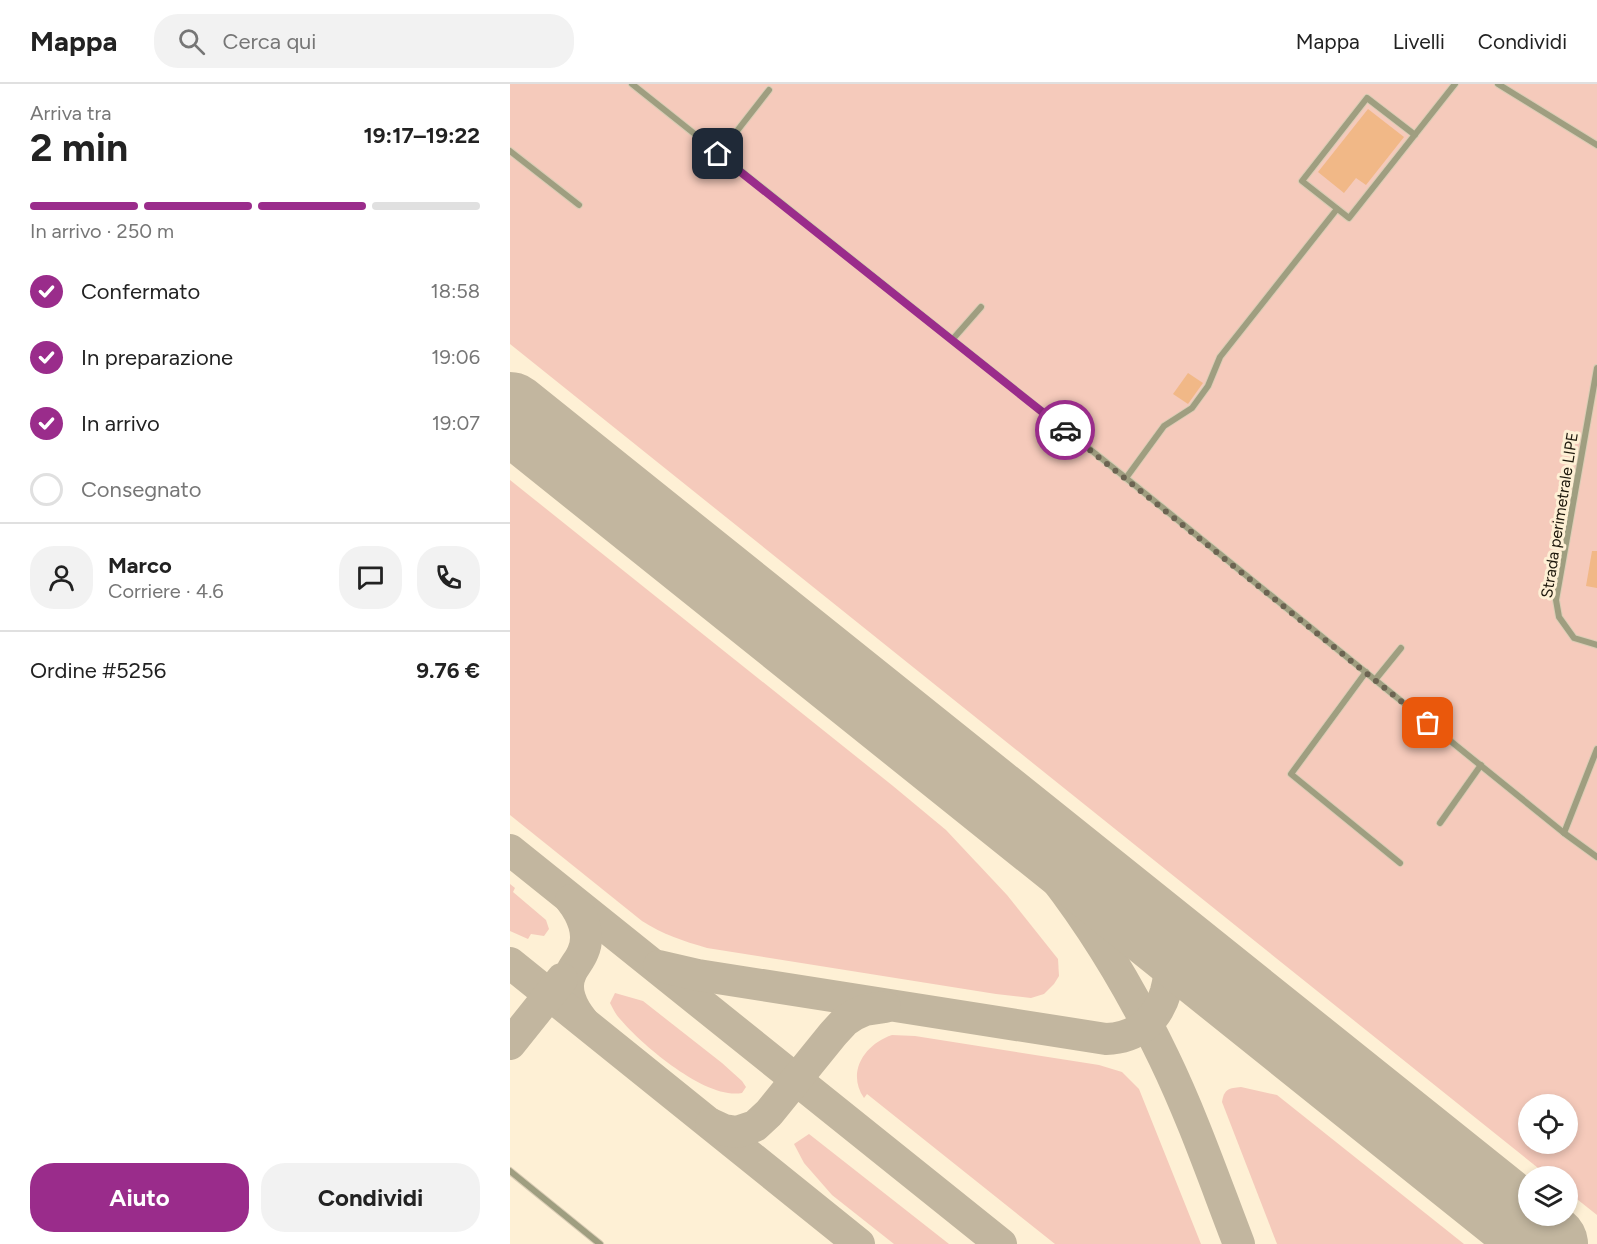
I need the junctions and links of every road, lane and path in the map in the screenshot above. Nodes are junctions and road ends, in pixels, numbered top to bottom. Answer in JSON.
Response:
{"nodes":[{"id":1,"x":632,"y":84,"type":"edge"},
{"id":2,"x":1455,"y":84,"type":"edge"},
{"id":3,"x":1498,"y":84,"type":"edge"},
{"id":4,"x":769,"y":90,"type":"dead end"},
{"id":5,"x":1415,"y":135,"type":"junction"},
{"id":6,"x":1597,"y":145,"type":"edge"},
{"id":7,"x":510,"y":151,"type":"edge"},
{"id":8,"x":718,"y":154,"type":"junction"},
{"id":9,"x":579,"y":205,"type":"dead end"},
{"id":10,"x":1337,"y":209,"type":"junction"},
{"id":11,"x":981,"y":307,"type":"dead end"},
{"id":12,"x":952,"y":340,"type":"junction"},
{"id":13,"x":1597,"y":368,"type":"edge"},
{"id":14,"x":1126,"y":478,"type":"junction"},
{"id":15,"x":1597,"y":645,"type":"edge"},
{"id":16,"x":1401,"y":648,"type":"dead end"},
{"id":17,"x":1366,"y":672,"type":"junction"},
{"id":18,"x":1375,"y":680,"type":"junction"},
{"id":19,"x":1597,"y":749,"type":"edge"},
{"id":20,"x":1481,"y":765,"type":"junction"},
{"id":21,"x":1440,"y":823,"type":"dead end"},
{"id":22,"x":1564,"y":832,"type":"junction"},
{"id":23,"x":1597,"y":857,"type":"edge"},
{"id":24,"x":1400,"y":863,"type":"dead end"},
{"id":25,"x":510,"y":1171,"type":"edge"},
{"id":26,"x":600,"y":1244,"type":"edge"}],
"edges":[{"from":1,"to":8,"type":"lane"},
{"from":2,"to":5,"type":"lane"},
{"from":3,"to":6,"type":"lane"},
{"from":4,"to":8,"type":"lane"},
{"from":5,"to":10,"type":"lane"},
{"from":5,"to":10,"type":"lane"},
{"from":7,"to":9,"type":"lane"},
{"from":8,"to":12,"type":"lane"},
{"from":10,"to":14,"type":"lane"},
{"from":11,"to":12,"type":"lane"},
{"from":12,"to":14,"type":"lane"},
{"from":13,"to":15,"type":"lane","name":"Strada perimetrale LIPE"},
{"from":14,"to":17,"type":"lane"},
{"from":16,"to":18,"type":"lane"},
{"from":17,"to":18,"type":"lane"},
{"from":17,"to":24,"type":"lane"},
{"from":18,"to":20,"type":"lane"},
{"from":19,"to":22,"type":"lane"},
{"from":20,"to":21,"type":"lane"},
{"from":20,"to":22,"type":"lane"},
{"from":22,"to":23,"type":"lane"},
{"from":25,"to":26,"type":"lane"}]}
